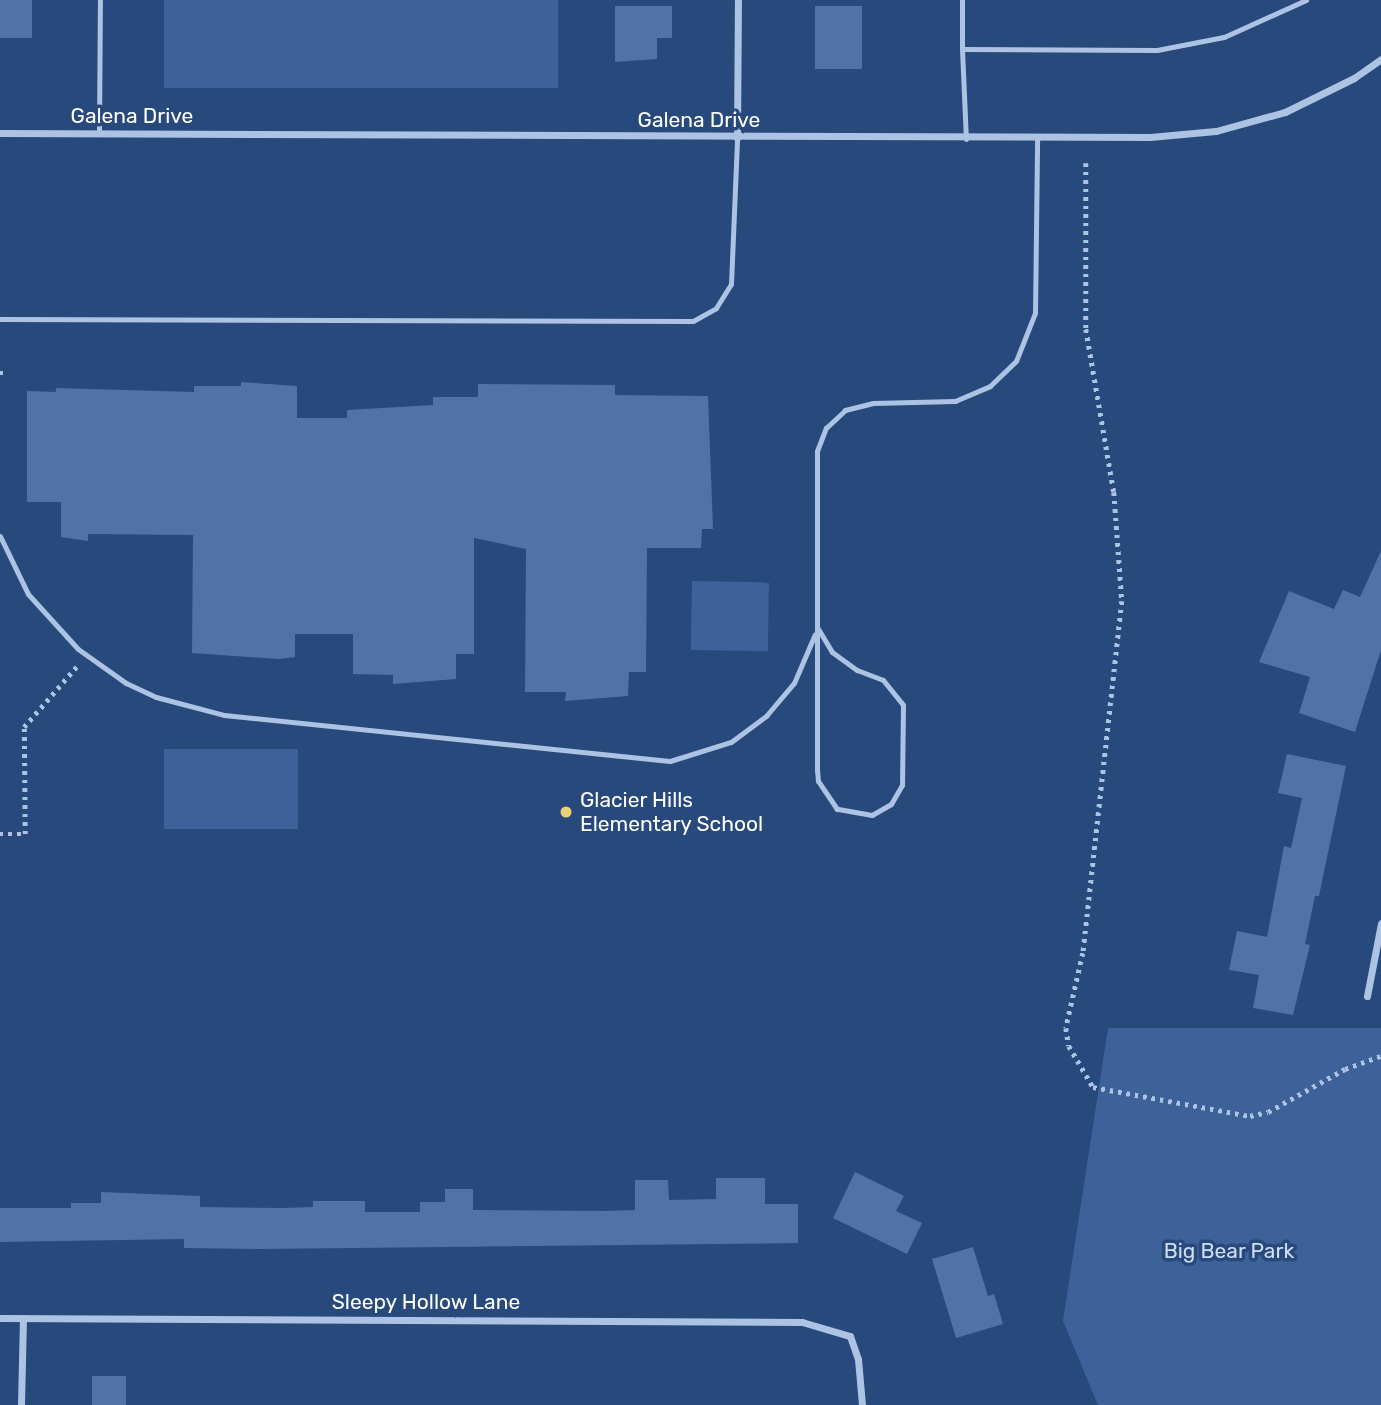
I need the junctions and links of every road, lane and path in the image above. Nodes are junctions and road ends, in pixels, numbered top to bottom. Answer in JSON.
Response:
{"nodes":[{"id":1,"x":100,"y":0,"type":"edge"},
{"id":2,"x":738,"y":0,"type":"edge"},
{"id":3,"x":962,"y":0,"type":"edge"},
{"id":4,"x":1306,"y":0,"type":"edge"},
{"id":5,"x":962,"y":49,"type":"junction"},
{"id":6,"x":1381,"y":58,"type":"edge"},
{"id":7,"x":0,"y":133,"type":"edge"},
{"id":8,"x":99,"y":133,"type":"junction"},
{"id":9,"x":737,"y":138,"type":"junction"},
{"id":10,"x":966,"y":139,"type":"junction"},
{"id":11,"x":1037,"y":139,"type":"junction"},
{"id":12,"x":1086,"y":163,"type":"dead end"},
{"id":13,"x":0,"y":319,"type":"edge"},
{"id":14,"x":0,"y":373,"type":"edge"},
{"id":15,"x":8,"y":373,"type":"dead end"},
{"id":16,"x":0,"y":536,"type":"edge"},
{"id":17,"x":817,"y":627,"type":"junction"},
{"id":18,"x":87,"y":656,"type":"junction"},
{"id":19,"x":0,"y":834,"type":"edge"},
{"id":20,"x":1381,"y":923,"type":"edge"},
{"id":21,"x":1367,"y":996,"type":"dead end"},
{"id":22,"x":1381,"y":1056,"type":"edge"},
{"id":23,"x":0,"y":1318,"type":"edge"},
{"id":24,"x":23,"y":1318,"type":"junction"},
{"id":25,"x":21,"y":1405,"type":"edge"},
{"id":26,"x":862,"y":1405,"type":"edge"}],
"edges":[{"from":1,"to":8,"type":"lane"},
{"from":2,"to":9,"type":"street"},
{"from":3,"to":5,"type":"lane"},
{"from":4,"to":5,"type":"lane"},
{"from":5,"to":10,"type":"lane"},
{"from":6,"to":11,"type":"street","name":"Galena Drive"},
{"from":7,"to":8,"type":"street","name":"Galena Drive"},
{"from":8,"to":9,"type":"street","name":"Galena Drive"},
{"from":9,"to":10,"type":"street","name":"Galena Drive"},
{"from":9,"to":13,"type":"lane"},
{"from":10,"to":11,"type":"street","name":"Galena Drive"},
{"from":11,"to":17,"type":"lane"},
{"from":12,"to":22,"type":"path"},
{"from":14,"to":15,"type":"path"},
{"from":16,"to":18,"type":"lane"},
{"from":17,"to":17,"type":"lane"},
{"from":17,"to":18,"type":"lane"},
{"from":18,"to":19,"type":"path"},
{"from":20,"to":21,"type":"street"},
{"from":23,"to":24,"type":"street","name":"Sleepy Hollow Lane"},
{"from":24,"to":25,"type":"street"},
{"from":24,"to":26,"type":"street","name":"Sleepy Hollow Lane"}]}
